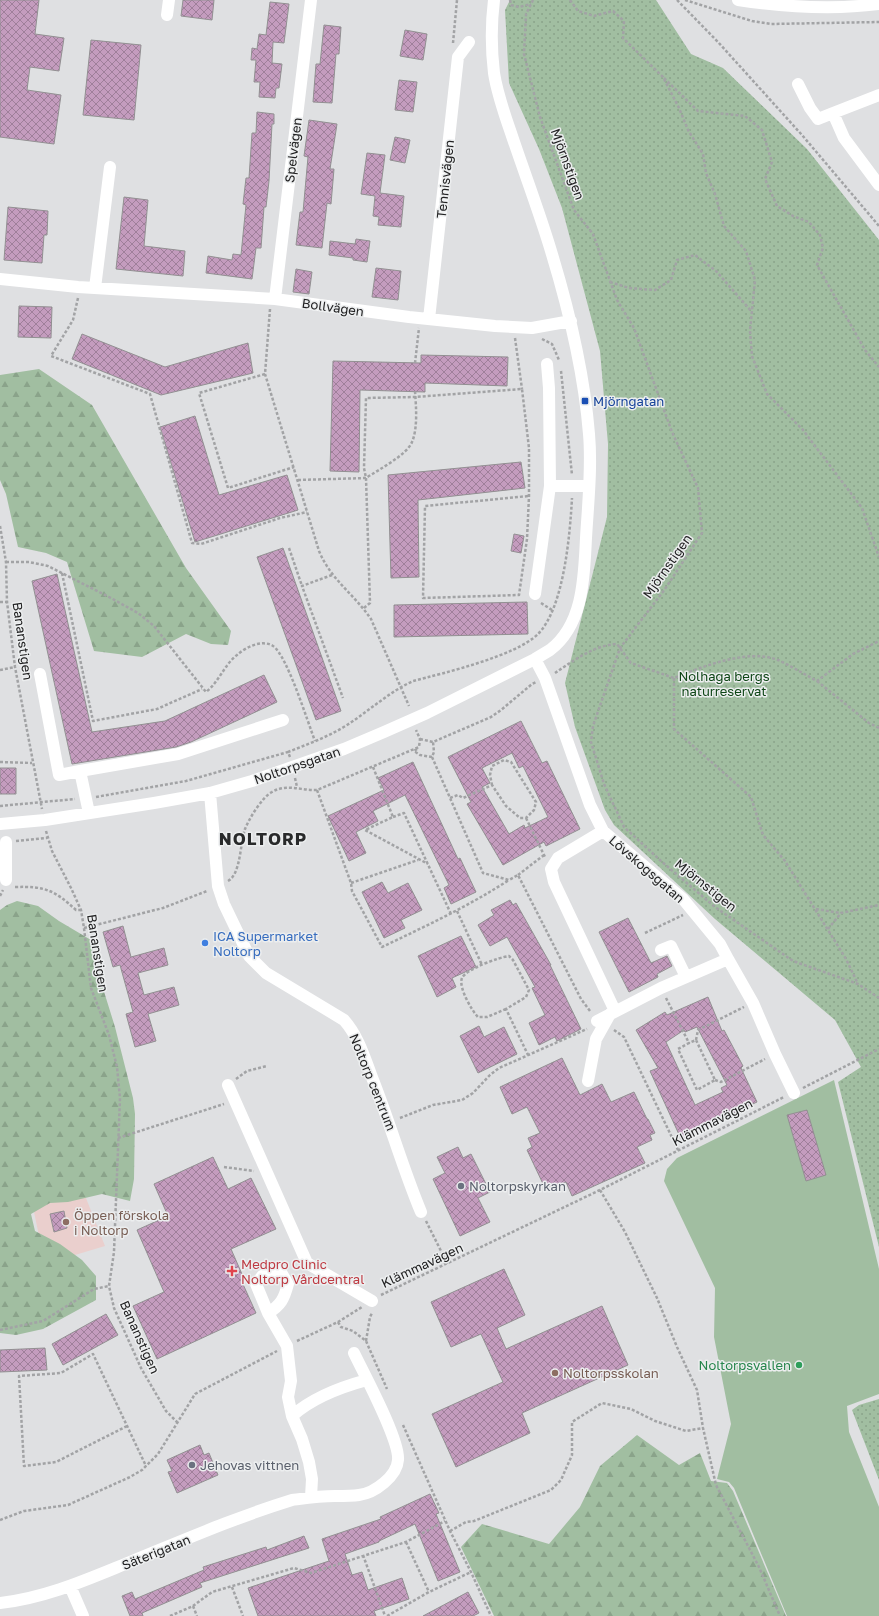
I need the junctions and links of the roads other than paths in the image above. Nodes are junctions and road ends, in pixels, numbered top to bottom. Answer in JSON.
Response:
{"nodes":[{"id":1,"x":169,"y":0,"type":"edge"},
{"id":2,"x":311,"y":0,"type":"edge"},
{"id":3,"x":494,"y":0,"type":"edge"},
{"id":4,"x":738,"y":0,"type":"edge"},
{"id":5,"x":879,"y":4,"type":"edge"},
{"id":6,"x":167,"y":15,"type":"dead end"},
{"id":7,"x":469,"y":42,"type":"dead end"},
{"id":8,"x":798,"y":84,"type":"dead end"},
{"id":9,"x":879,"y":95,"type":"edge"},
{"id":10,"x":833,"y":113,"type":"junction"},
{"id":11,"x":110,"y":167,"type":"dead end"},
{"id":12,"x":878,"y":184,"type":"edge"},
{"id":13,"x":0,"y":279,"type":"edge"},
{"id":14,"x":95,"y":288,"type":"junction"},
{"id":15,"x":272,"y":303,"type":"junction"},
{"id":16,"x":429,"y":319,"type":"junction"},
{"id":17,"x":571,"y":321,"type":"junction"},
{"id":18,"x":547,"y":364,"type":"dead end"},
{"id":19,"x":550,"y":486,"type":"junction"},
{"id":20,"x":588,"y":486,"type":"junction"},
{"id":21,"x":535,"y":594,"type":"dead end"},
{"id":22,"x":535,"y":659,"type":"junction"},
{"id":23,"x":40,"y":674,"type":"dead end"},
{"id":24,"x":283,"y":720,"type":"dead end"},
{"id":25,"x":80,"y":770,"type":"junction"},
{"id":26,"x":210,"y":793,"type":"junction"},
{"id":27,"x":89,"y":814,"type":"junction"},
{"id":28,"x":0,"y":824,"type":"edge"},
{"id":29,"x":604,"y":831,"type":"junction"},
{"id":30,"x":6,"y":842,"type":"road end"},
{"id":31,"x":9,"y":883,"type":"road end"},
{"id":32,"x":661,"y":950,"type":"dead end"},
{"id":33,"x":728,"y":959,"type":"junction"},
{"id":34,"x":686,"y":978,"type":"junction"},
{"id":35,"x":613,"y":1012,"type":"junction"},
{"id":36,"x":588,"y":1081,"type":"dead end"},
{"id":37,"x":228,"y":1085,"type":"road end"},
{"id":38,"x":794,"y":1092,"type":"road end"},
{"id":39,"x":422,"y":1212,"type":"road end"},
{"id":40,"x":376,"y":1302,"type":"road end"},
{"id":41,"x":268,"y":1313,"type":"dead end"},
{"id":42,"x":354,"y":1353,"type":"dead end"},
{"id":43,"x":367,"y":1380,"type":"junction"},
{"id":44,"x":292,"y":1416,"type":"junction"},
{"id":45,"x":311,"y":1497,"type":"junction"},
{"id":46,"x":70,"y":1586,"type":"junction"},
{"id":47,"x":0,"y":1603,"type":"edge"},
{"id":48,"x":84,"y":1616,"type":"edge"}],
"edges":[{"from":1,"to":6,"type":"street"},
{"from":2,"to":15,"type":"street","name":"Spelvägen"},
{"from":3,"to":17,"type":"street"},
{"from":4,"to":5,"type":"street"},
{"from":7,"to":16,"type":"street","name":"Tennisvägen"},
{"from":8,"to":10,"type":"street"},
{"from":9,"to":10,"type":"street"},
{"from":10,"to":12,"type":"street"},
{"from":11,"to":14,"type":"street"},
{"from":13,"to":14,"type":"street","name":"Bollvägen"},
{"from":14,"to":15,"type":"street","name":"Bollvägen"},
{"from":15,"to":16,"type":"street","name":"Bollvägen"},
{"from":16,"to":17,"type":"street","name":"Bollvägen"},
{"from":17,"to":20,"type":"street"},
{"from":18,"to":19,"type":"street"},
{"from":19,"to":20,"type":"street"},
{"from":19,"to":21,"type":"street"},
{"from":20,"to":22,"type":"street","name":"Noltorpsgatan"},
{"from":22,"to":26,"type":"street","name":"Noltorpsgatan"},
{"from":22,"to":29,"type":"street","name":"Lövskogsgatan"},
{"from":23,"to":25,"type":"street"},
{"from":24,"to":25,"type":"street"},
{"from":25,"to":27,"type":"street"},
{"from":26,"to":27,"type":"street","name":"Noltorpsgatan"},
{"from":26,"to":39,"type":"street","name":"Noltorp centrum"},
{"from":27,"to":28,"type":"street","name":"Noltorpsgatan"},
{"from":29,"to":33,"type":"street","name":"Lövskogsgatan"},
{"from":29,"to":35,"type":"street"},
{"from":30,"to":31,"type":"street"},
{"from":32,"to":34,"type":"street"},
{"from":33,"to":34,"type":"street"},
{"from":33,"to":38,"type":"street","name":"Lövskogsgatan"},
{"from":34,"to":35,"type":"street"},
{"from":35,"to":36,"type":"street"},
{"from":37,"to":40,"type":"street"},
{"from":41,"to":44,"type":"street"},
{"from":42,"to":43,"type":"street","name":"Säterigatan"},
{"from":43,"to":44,"type":"street"},
{"from":43,"to":45,"type":"street","name":"Säterigatan"},
{"from":44,"to":45,"type":"street"},
{"from":45,"to":46,"type":"street","name":"Säterigatan"},
{"from":46,"to":47,"type":"street","name":"Säterigatan"},
{"from":46,"to":48,"type":"street"}]}
